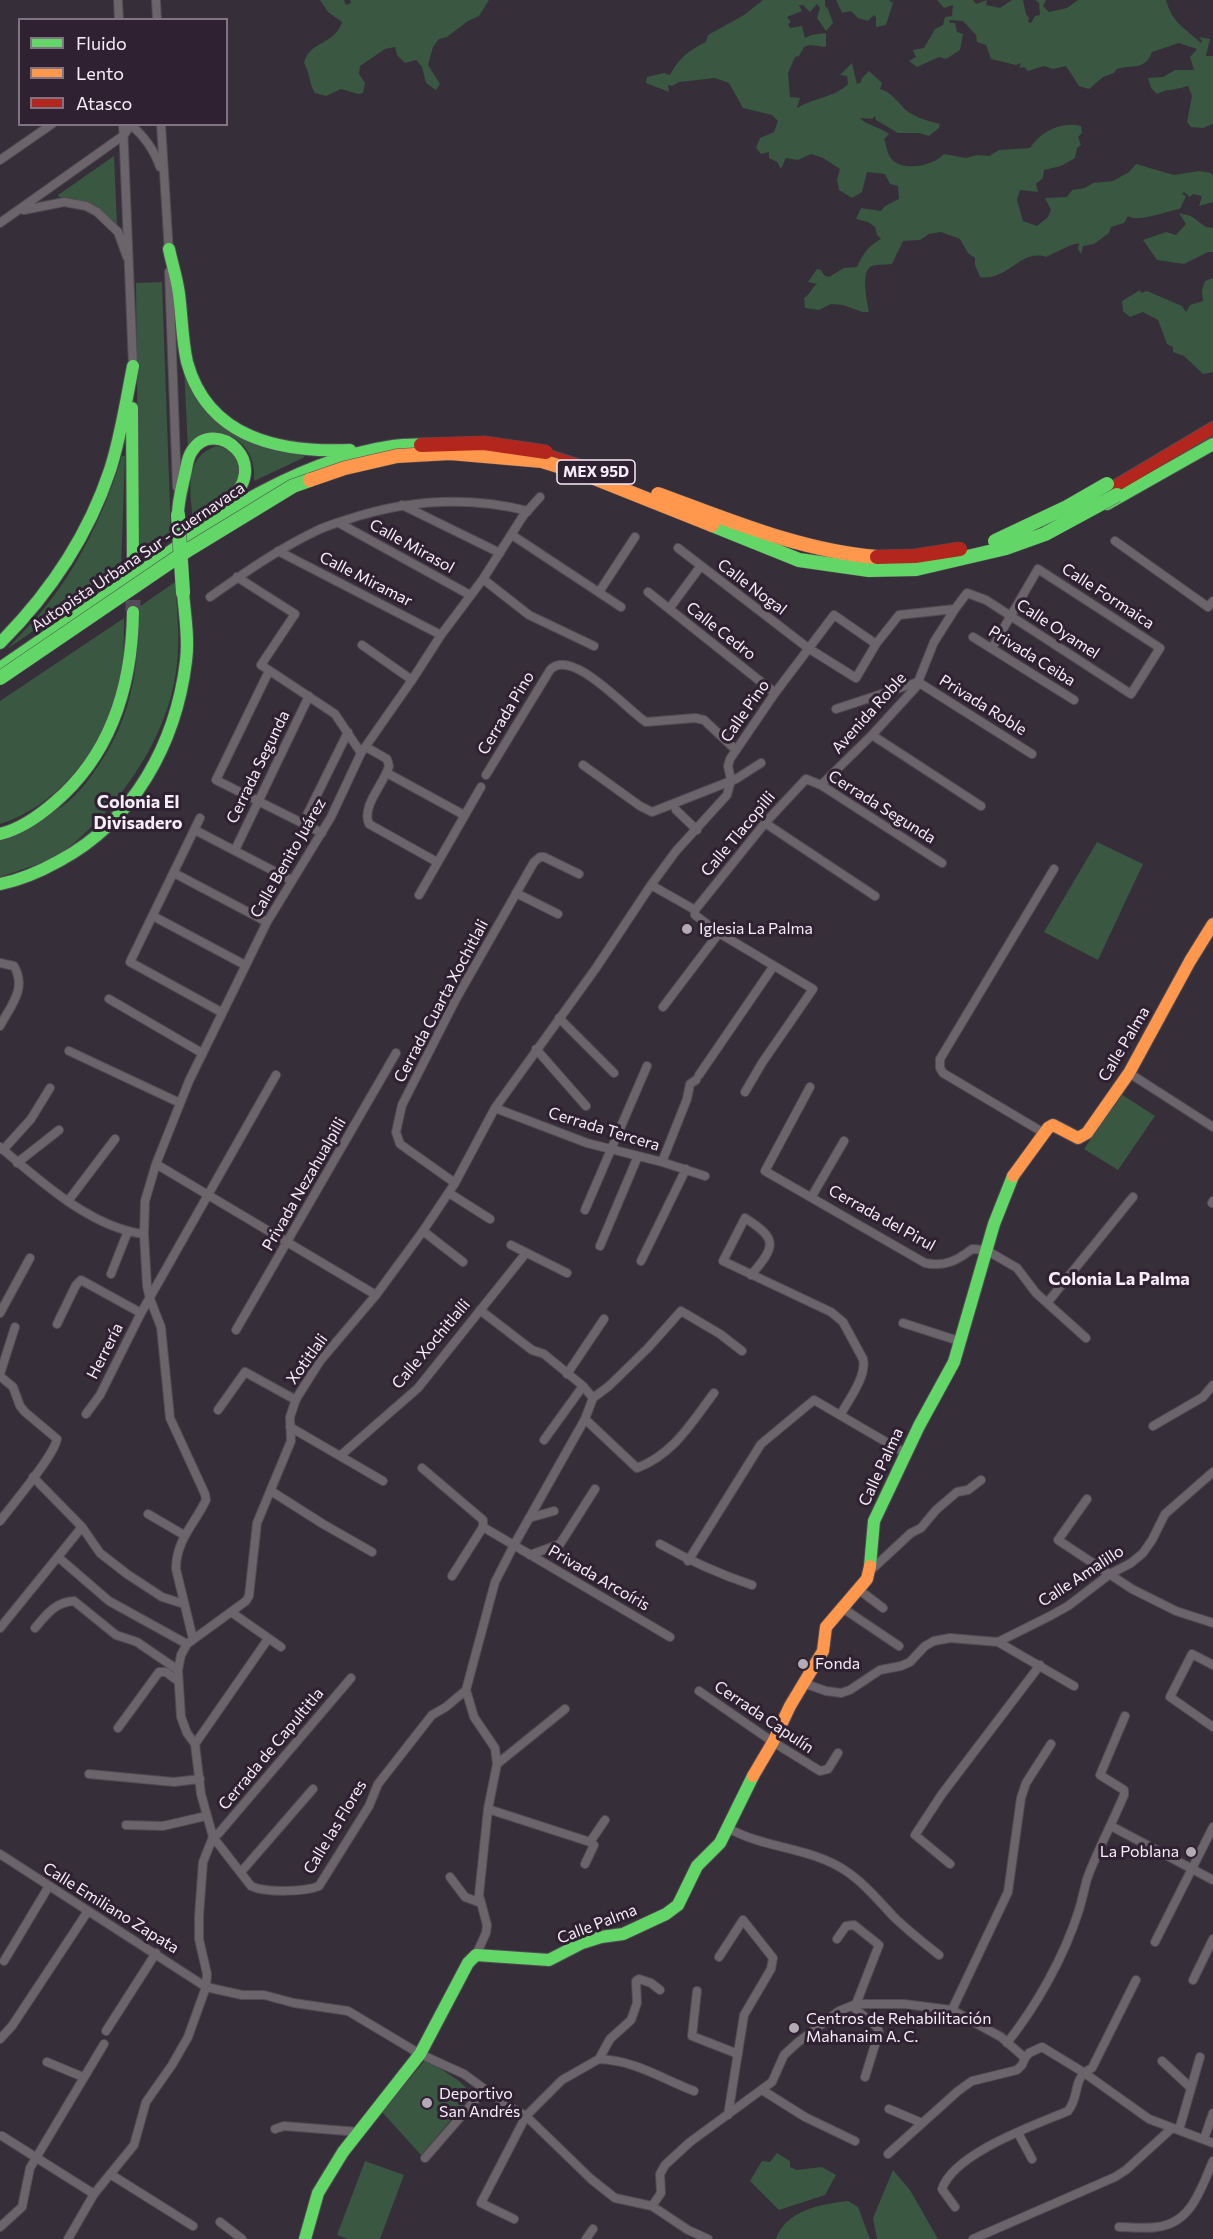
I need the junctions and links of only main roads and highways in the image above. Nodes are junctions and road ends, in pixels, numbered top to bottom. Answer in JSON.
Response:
{"nodes":[{"id":1,"x":169,"y":249,"type":"road end"},
{"id":2,"x":1213,"y":422,"type":"edge"},
{"id":3,"x":1213,"y":428,"type":"edge"},
{"id":4,"x":1213,"y":438,"type":"edge"},
{"id":5,"x":1213,"y":444,"type":"edge"},
{"id":6,"x":389,"y":447,"type":"junction"},
{"id":7,"x":194,"y":536,"type":"junction"},
{"id":8,"x":133,"y":565,"type":"tunnel mouth"},
{"id":9,"x":133,"y":612,"type":"tunnel mouth"},
{"id":10,"x":0,"y":644,"type":"edge"},
{"id":11,"x":0,"y":669,"type":"edge"},
{"id":12,"x":0,"y":678,"type":"edge"},
{"id":13,"x":0,"y":685,"type":"edge"},
{"id":14,"x":0,"y":834,"type":"edge"},
{"id":15,"x":0,"y":884,"type":"edge"},
{"id":16,"x":1213,"y":924,"type":"edge"},
{"id":17,"x":305,"y":2239,"type":"edge"}],
"edges":[{"from":1,"to":6,"type":"main road"},
{"from":2,"to":11,"type":"main road","name":"Autopista Urbana Sur - Cuernavaca","bridge":true},
{"from":3,"to":6,"type":"main road","number":"MEX 95D"},
{"from":4,"to":12,"type":"main road","name":"Autopista Urbana Sur - Cuernavaca","bridge":true},
{"from":5,"to":13,"type":"main road","number":"MEX 95D"},
{"from":6,"to":7,"type":"main road","number":"MEX 95D"},
{"from":7,"to":11,"type":"main road","number":"MEX 95D"},
{"from":7,"to":15,"type":"main road","bridge":true},
{"from":8,"to":10,"type":"main road"},
{"from":9,"to":14,"type":"main road"},
{"from":16,"to":17,"type":"main road","name":"Calle Palma"}]}
